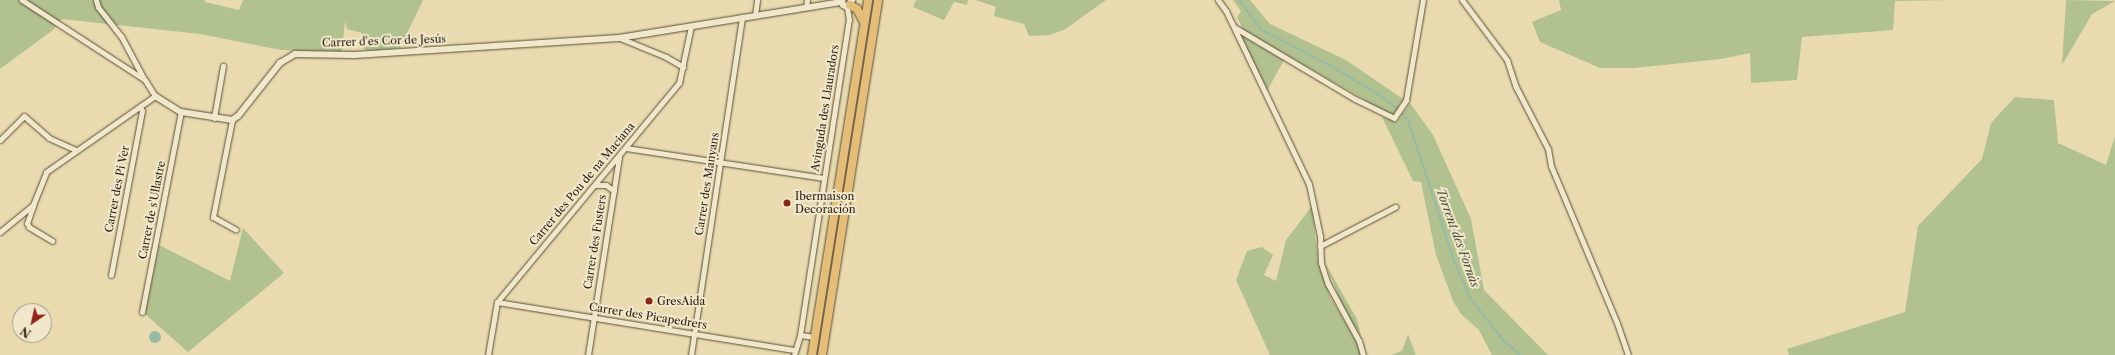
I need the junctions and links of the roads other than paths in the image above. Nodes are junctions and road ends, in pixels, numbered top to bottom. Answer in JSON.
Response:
{"nodes":[{"id":1,"x":22,"y":0,"type":"edge"},
{"id":2,"x":96,"y":0,"type":"edge"},
{"id":3,"x":757,"y":0,"type":"edge"},
{"id":4,"x":807,"y":0,"type":"edge"},
{"id":5,"x":868,"y":0,"type":"edge"},
{"id":6,"x":878,"y":0,"type":"edge"},
{"id":7,"x":1218,"y":0,"type":"edge"},
{"id":8,"x":1423,"y":0,"type":"edge"},
{"id":9,"x":1462,"y":0,"type":"edge"},
{"id":10,"x":847,"y":3,"type":"edge"},
{"id":11,"x":806,"y":8,"type":"junction"},
{"id":12,"x":755,"y":15,"type":"junction"},
{"id":13,"x":742,"y":17,"type":"junction"},
{"id":14,"x":864,"y":22,"type":"junction"},
{"id":15,"x":691,"y":26,"type":"junction"},
{"id":16,"x":1233,"y":27,"type":"junction"},
{"id":17,"x":619,"y":38,"type":"junction"},
{"id":18,"x":223,"y":66,"type":"dead end"},
{"id":19,"x":683,"y":67,"type":"junction"},
{"id":20,"x":145,"y":80,"type":"junction"},
{"id":21,"x":155,"y":96,"type":"junction"},
{"id":22,"x":140,"y":106,"type":"junction"},
{"id":23,"x":181,"y":112,"type":"junction"},
{"id":24,"x":214,"y":118,"type":"junction"},
{"id":25,"x":232,"y":120,"type":"junction"},
{"id":26,"x":0,"y":140,"type":"edge"},
{"id":27,"x":626,"y":148,"type":"junction"},
{"id":28,"x":76,"y":150,"type":"junction"},
{"id":29,"x":620,"y":156,"type":"junction"},
{"id":30,"x":720,"y":163,"type":"junction"},
{"id":31,"x":824,"y":178,"type":"junction"},
{"id":32,"x":595,"y":185,"type":"junction"},
{"id":33,"x":614,"y":191,"type":"junction"},
{"id":34,"x":33,"y":205,"type":"junction"},
{"id":35,"x":1395,"y":207,"type":"dead end"},
{"id":36,"x":236,"y":230,"type":"dead end"},
{"id":37,"x":0,"y":232,"type":"edge"},
{"id":38,"x":52,"y":241,"type":"dead end"},
{"id":39,"x":1320,"y":246,"type":"junction"},
{"id":40,"x":111,"y":276,"type":"dead end"},
{"id":41,"x":497,"y":302,"type":"junction"},
{"id":42,"x":142,"y":312,"type":"dead end"},
{"id":43,"x":594,"y":317,"type":"junction"},
{"id":44,"x":695,"y":334,"type":"junction"},
{"id":45,"x":800,"y":335,"type":"junction"},
{"id":46,"x":815,"y":337,"type":"junction"},
{"id":47,"x":794,"y":353,"type":"edge"},
{"id":48,"x":488,"y":355,"type":"edge"},
{"id":49,"x":588,"y":355,"type":"edge"},
{"id":50,"x":691,"y":355,"type":"edge"},
{"id":51,"x":812,"y":355,"type":"edge"},
{"id":52,"x":822,"y":355,"type":"edge"},
{"id":53,"x":1363,"y":355,"type":"edge"},
{"id":54,"x":1628,"y":355,"type":"edge"}],
"edges":[{"from":1,"to":20,"type":"street"},
{"from":2,"to":20,"type":"street"},
{"from":3,"to":12,"type":"street"},
{"from":4,"to":11,"type":"street"},
{"from":5,"to":14,"type":"main road"},
{"from":6,"to":52,"type":"main road"},
{"from":7,"to":16,"type":"street"},
{"from":8,"to":16,"type":"street"},
{"from":9,"to":54,"type":"street"},
{"from":10,"to":11,"type":"street","name":"Carrer d'es Cor de Jesús"},
{"from":10,"to":14,"type":"main road"},
{"from":10,"to":31,"type":"street","name":"Avinguda des Llauradors"},
{"from":11,"to":12,"type":"street","name":"Carrer d'es Cor de Jesús"},
{"from":12,"to":13,"type":"street","name":"Carrer d'es Cor de Jesús"},
{"from":13,"to":15,"type":"street","name":"Carrer d'es Cor de Jesús"},
{"from":13,"to":30,"type":"street","name":"Carrer des Manyans"},
{"from":14,"to":46,"type":"main road"},
{"from":15,"to":17,"type":"street","name":"Carrer d'es Cor de Jesús"},
{"from":15,"to":19,"type":"street","name":"Carrer des Pou de na Maciana"},
{"from":16,"to":39,"type":"street"},
{"from":17,"to":19,"type":"street"},
{"from":17,"to":25,"type":"street","name":"Carrer d'es Cor de Jesús"},
{"from":18,"to":24,"type":"street"},
{"from":19,"to":27,"type":"street","name":"Carrer des Pou de na Maciana"},
{"from":20,"to":21,"type":"street"},
{"from":21,"to":22,"type":"street"},
{"from":21,"to":23,"type":"street"},
{"from":22,"to":28,"type":"street"},
{"from":22,"to":40,"type":"street","name":"Carrer des Pi Ver"},
{"from":23,"to":24,"type":"street"},
{"from":23,"to":42,"type":"street","name":"Carrer de s'Ullastre"},
{"from":24,"to":25,"type":"street"},
{"from":25,"to":36,"type":"street"},
{"from":26,"to":28,"type":"street"},
{"from":27,"to":29,"type":"street","name":"Carrer des Pou de na Maciana"},
{"from":27,"to":30,"type":"street"},
{"from":28,"to":34,"type":"street"},
{"from":29,"to":32,"type":"street","name":"Carrer des Pou de na Maciana"},
{"from":29,"to":33,"type":"street","name":"Carrer des Fusters"},
{"from":30,"to":31,"type":"street"},
{"from":30,"to":44,"type":"street","name":"Carrer des Manyans"},
{"from":31,"to":45,"type":"street","name":"Avinguda des Llauradors"},
{"from":32,"to":33,"type":"street"},
{"from":32,"to":41,"type":"street","name":"Carrer des Pou de na Maciana"},
{"from":33,"to":43,"type":"street","name":"Carrer des Fusters"},
{"from":34,"to":37,"type":"street"},
{"from":34,"to":38,"type":"street"},
{"from":35,"to":39,"type":"street"},
{"from":39,"to":53,"type":"street"},
{"from":41,"to":43,"type":"street","name":"Carrer des Picapedrers"},
{"from":41,"to":48,"type":"street"},
{"from":43,"to":44,"type":"street","name":"Carrer des Picapedrers"},
{"from":43,"to":49,"type":"street","name":"Carrer des Fusters"},
{"from":44,"to":47,"type":"street","name":"Carrer des Picapedrers"},
{"from":44,"to":50,"type":"street","name":"Carrer des Manyans"},
{"from":45,"to":46,"type":"street"},
{"from":45,"to":47,"type":"street","name":"Avinguda des Llauradors"},
{"from":46,"to":51,"type":"main road"}]}
